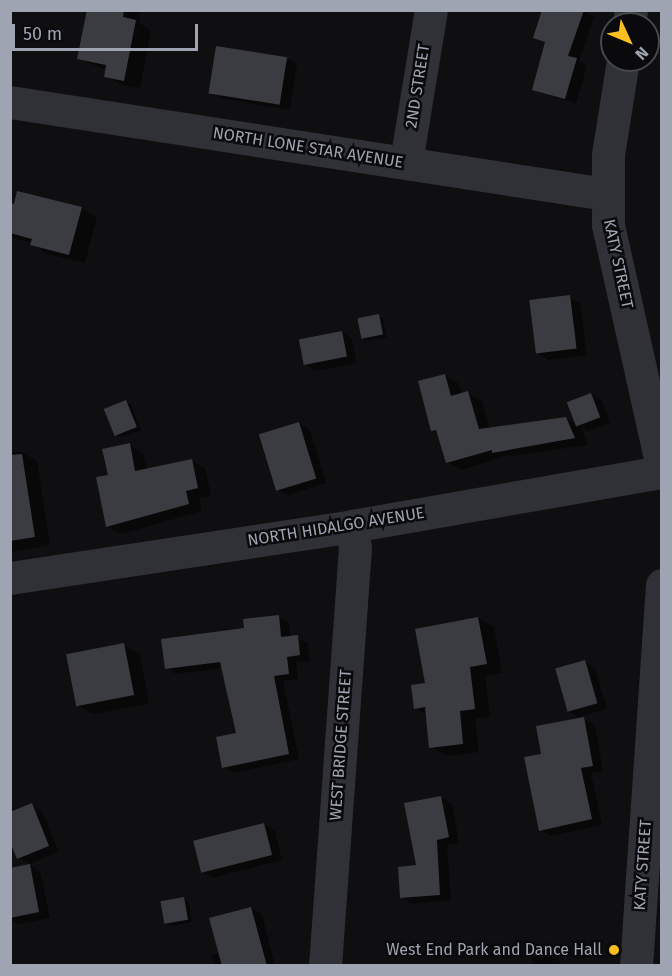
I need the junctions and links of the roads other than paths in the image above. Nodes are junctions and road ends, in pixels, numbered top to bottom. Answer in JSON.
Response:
{"nodes":[{"id":1,"x":431,"y":10,"type":"edge"},
{"id":2,"x":621,"y":72,"type":"edge"},
{"id":3,"x":10,"y":102,"type":"edge"},
{"id":4,"x":406,"y":162,"type":"junction"},
{"id":5,"x":606,"y":194,"type":"junction"},
{"id":6,"x":662,"y":466,"type":"edge"},
{"id":7,"x":662,"y":472,"type":"edge"},
{"id":8,"x":352,"y":526,"type":"junction"},
{"id":9,"x":10,"y":578,"type":"edge"},
{"id":10,"x":662,"y":585,"type":"edge"},
{"id":11,"x":325,"y":966,"type":"edge"},
{"id":12,"x":636,"y":966,"type":"edge"}],
"edges":[{"from":1,"to":4,"type":"street","name":"2ND STREET"},
{"from":2,"to":5,"type":"street","name":"KATY STREET"},
{"from":3,"to":4,"type":"street","name":"NORTH LONE STAR AVENUE"},
{"from":4,"to":5,"type":"street","name":"NORTH LONE STAR AVENUE"},
{"from":5,"to":6,"type":"street","name":"KATY STREET"},
{"from":7,"to":8,"type":"street","name":"NORTH HIDALGO AVENUE"},
{"from":8,"to":9,"type":"street","name":"NORTH HIDALGO AVENUE"},
{"from":8,"to":11,"type":"street","name":"WEST BRIDGE STREET"},
{"from":10,"to":12,"type":"street","name":"KATY STREET"}]}
